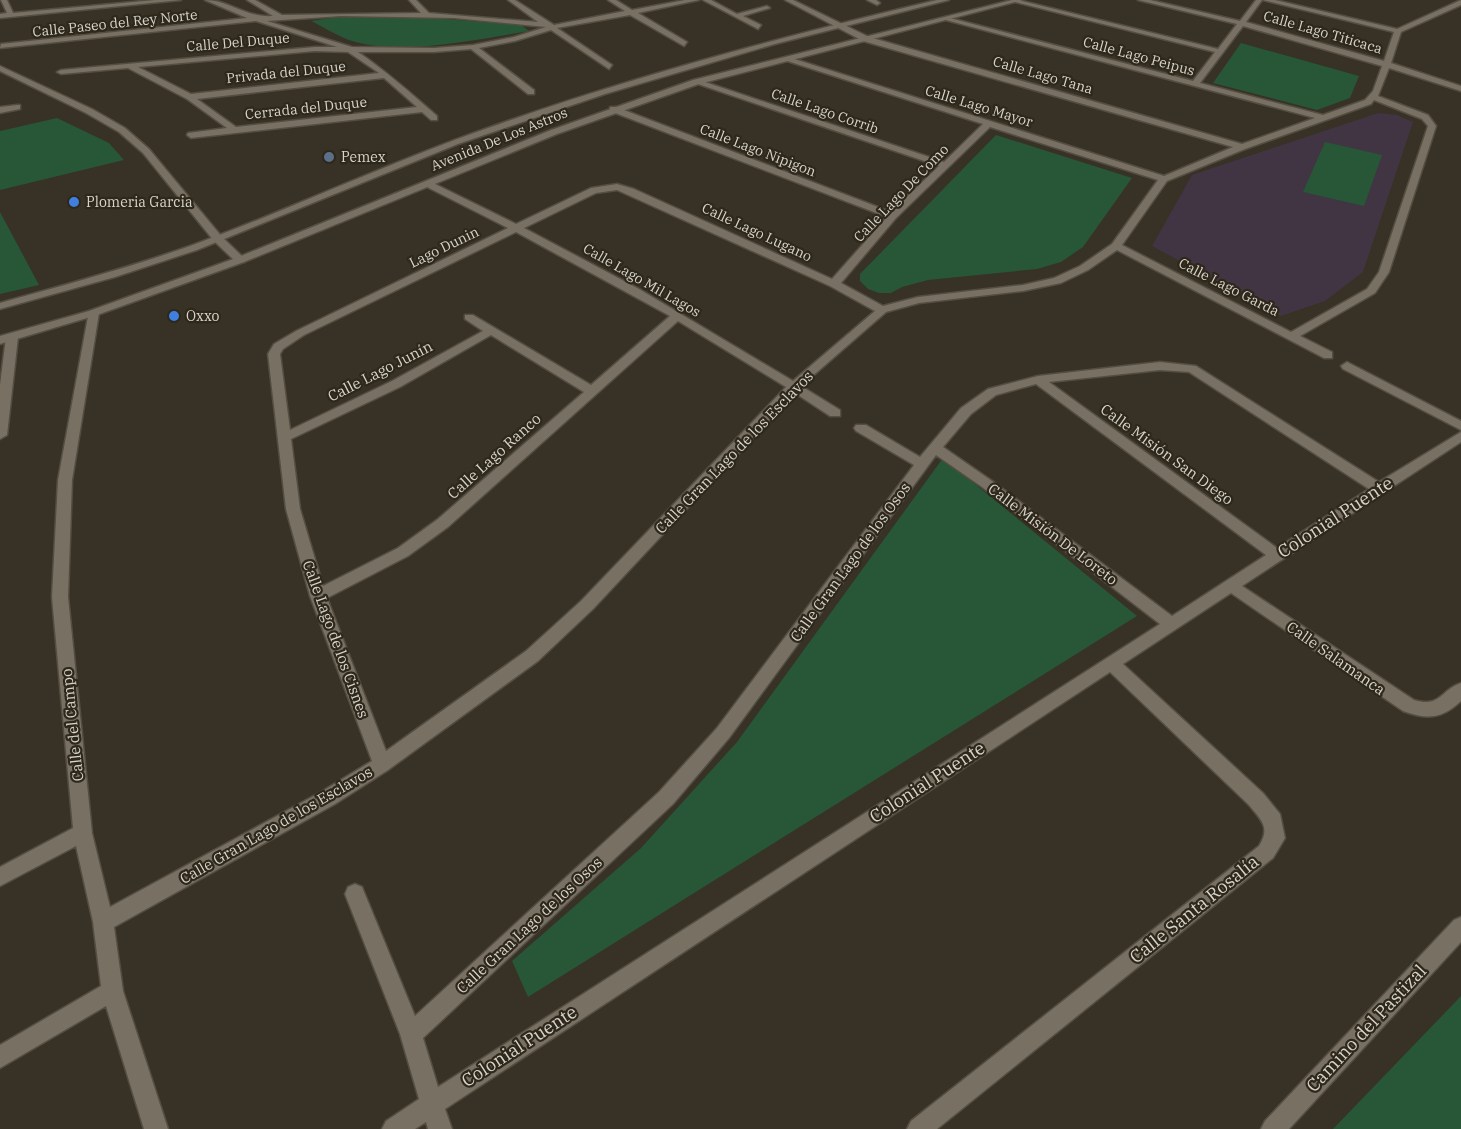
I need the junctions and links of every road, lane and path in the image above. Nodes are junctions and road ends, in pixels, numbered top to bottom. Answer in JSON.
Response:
{"nodes":[{"id":1,"x":4,"y":0,"type":"edge"},
{"id":2,"x":178,"y":0,"type":"edge"},
{"id":3,"x":208,"y":0,"type":"edge"},
{"id":4,"x":250,"y":0,"type":"edge"},
{"id":5,"x":412,"y":0,"type":"edge"},
{"id":6,"x":511,"y":0,"type":"edge"},
{"id":7,"x":611,"y":0,"type":"edge"},
{"id":8,"x":696,"y":0,"type":"edge"},
{"id":9,"x":706,"y":0,"type":"edge"},
{"id":10,"x":788,"y":0,"type":"edge"},
{"id":11,"x":807,"y":0,"type":"edge"},
{"id":12,"x":946,"y":0,"type":"edge"},
{"id":13,"x":1141,"y":0,"type":"edge"},
{"id":14,"x":1259,"y":0,"type":"edge"},
{"id":15,"x":1266,"y":0,"type":"edge"},
{"id":16,"x":1017,"y":1,"type":"edge"},
{"id":17,"x":1461,"y":2,"type":"edge"},
{"id":18,"x":766,"y":8,"type":"dead end"},
{"id":19,"x":826,"y":9,"type":"dead end"},
{"id":20,"x":632,"y":13,"type":"junction"},
{"id":21,"x":426,"y":14,"type":"junction"},
{"id":22,"x":11,"y":15,"type":"junction"},
{"id":23,"x":0,"y":16,"type":"edge"},
{"id":24,"x":736,"y":16,"type":"junction"},
{"id":25,"x":284,"y":19,"type":"junction"},
{"id":26,"x":946,"y":19,"type":"junction"},
{"id":27,"x":261,"y":21,"type":"junction"},
{"id":28,"x":842,"y":21,"type":"junction"},
{"id":29,"x":853,"y":22,"type":"junction"},
{"id":30,"x":1241,"y":22,"type":"junction"},
{"id":31,"x":863,"y":26,"type":"dead end"},
{"id":32,"x":554,"y":27,"type":"junction"},
{"id":33,"x":758,"y":27,"type":"dead end"},
{"id":34,"x":296,"y":30,"type":"junction"},
{"id":35,"x":1398,"y":30,"type":"junction"},
{"id":36,"x":872,"y":31,"type":"dead end"},
{"id":37,"x":866,"y":39,"type":"junction"},
{"id":38,"x":884,"y":40,"type":"junction"},
{"id":39,"x":684,"y":44,"type":"dead end"},
{"id":40,"x":1,"y":46,"type":"edge"},
{"id":41,"x":473,"y":46,"type":"junction"},
{"id":42,"x":348,"y":48,"type":"junction"},
{"id":43,"x":1218,"y":51,"type":"junction"},
{"id":44,"x":785,"y":59,"type":"junction"},
{"id":45,"x":1385,"y":64,"type":"junction"},
{"id":46,"x":130,"y":66,"type":"junction"},
{"id":47,"x":609,"y":67,"type":"dead end"},
{"id":48,"x":0,"y":68,"type":"edge"},
{"id":49,"x":60,"y":72,"type":"dead end"},
{"id":50,"x":386,"y":75,"type":"junction"},
{"id":51,"x":696,"y":82,"type":"junction"},
{"id":52,"x":1194,"y":85,"type":"junction"},
{"id":53,"x":1461,"y":89,"type":"edge"},
{"id":54,"x":531,"y":92,"type":"dead end"},
{"id":55,"x":190,"y":97,"type":"junction"},
{"id":56,"x":1374,"y":97,"type":"junction"},
{"id":57,"x":17,"y":107,"type":"dead end"},
{"id":58,"x":425,"y":109,"type":"junction"},
{"id":59,"x":613,"y":109,"type":"junction"},
{"id":60,"x":0,"y":110,"type":"edge"},
{"id":61,"x":434,"y":118,"type":"dead end"},
{"id":62,"x":1325,"y":118,"type":"junction"},
{"id":63,"x":989,"y":123,"type":"junction"},
{"id":64,"x":233,"y":129,"type":"junction"},
{"id":65,"x":191,"y":135,"type":"dead end"},
{"id":66,"x":1242,"y":147,"type":"junction"},
{"id":67,"x":945,"y":165,"type":"junction"},
{"id":68,"x":1164,"y":178,"type":"junction"},
{"id":69,"x":428,"y":184,"type":"junction"},
{"id":70,"x":617,"y":187,"type":"joint"},
{"id":71,"x":893,"y":216,"type":"junction"},
{"id":72,"x":519,"y":227,"type":"junction"},
{"id":73,"x":218,"y":239,"type":"junction"},
{"id":74,"x":1116,"y":246,"type":"junction"},
{"id":75,"x":240,"y":261,"type":"junction"},
{"id":76,"x":834,"y":284,"type":"junction"},
{"id":77,"x":0,"y":306,"type":"edge"},
{"id":78,"x":882,"y":310,"type":"junction"},
{"id":79,"x":93,"y":313,"type":"junction"},
{"id":80,"x":469,"y":317,"type":"dead end"},
{"id":81,"x":676,"y":317,"type":"junction"},
{"id":82,"x":491,"y":331,"type":"junction"},
{"id":83,"x":1292,"y":336,"type":"junction"},
{"id":84,"x":6,"y":338,"type":"edge"},
{"id":85,"x":286,"y":340,"type":"joint"},
{"id":86,"x":1328,"y":355,"type":"dead end"},
{"id":87,"x":1347,"y":366,"type":"dead end"},
{"id":88,"x":1038,"y":380,"type":"junction"},
{"id":89,"x":794,"y":386,"type":"junction"},
{"id":90,"x":592,"y":391,"type":"junction"},
{"id":91,"x":835,"y":413,"type":"dead end"},
{"id":92,"x":1461,"y":426,"type":"edge"},
{"id":93,"x":861,"y":428,"type":"dead end"},
{"id":94,"x":0,"y":435,"type":"edge"},
{"id":95,"x":1461,"y":436,"type":"edge"},
{"id":96,"x":283,"y":438,"type":"junction"},
{"id":97,"x":935,"y":448,"type":"junction"},
{"id":98,"x":922,"y":464,"type":"junction"},
{"id":99,"x":1378,"y":488,"type":"junction"},
{"id":100,"x":1276,"y":555,"type":"junction"},
{"id":101,"x":1230,"y":585,"type":"junction"},
{"id":102,"x":318,"y":596,"type":"junction"},
{"id":103,"x":1170,"y":623,"type":"junction"},
{"id":104,"x":1111,"y":663,"type":"junction"},
{"id":105,"x":1461,"y":690,"type":"edge"},
{"id":106,"x":382,"y":764,"type":"junction"},
{"id":107,"x":83,"y":833,"type":"junction"},
{"id":108,"x":0,"y":878,"type":"edge"},
{"id":109,"x":355,"y":894,"type":"dead end"},
{"id":110,"x":103,"y":922,"type":"junction"},
{"id":111,"x":1461,"y":927,"type":"edge"},
{"id":112,"x":112,"y":991,"type":"junction"},
{"id":113,"x":411,"y":1034,"type":"junction"},
{"id":114,"x":0,"y":1057,"type":"edge"},
{"id":115,"x":431,"y":1104,"type":"junction"},
{"id":116,"x":156,"y":1129,"type":"edge"},
{"id":117,"x":394,"y":1129,"type":"edge"},
{"id":118,"x":440,"y":1129,"type":"edge"},
{"id":119,"x":919,"y":1129,"type":"edge"},
{"id":120,"x":1273,"y":1129,"type":"edge"}],
"edges":[{"from":1,"to":22,"type":"street"},
{"from":2,"to":22,"type":"street"},
{"from":3,"to":27,"type":"street"},
{"from":4,"to":25,"type":"street"},
{"from":5,"to":21,"type":"street"},
{"from":6,"to":32,"type":"street"},
{"from":7,"to":20,"type":"street"},
{"from":8,"to":20,"type":"street"},
{"from":9,"to":24,"type":"street"},
{"from":10,"to":28,"type":"street"},
{"from":11,"to":19,"type":"street"},
{"from":12,"to":29,"type":"street","name":"Avenida De Los Astros"},
{"from":13,"to":30,"type":"street","name":"Calle Lago Titicaca"},
{"from":14,"to":30,"type":"street"},
{"from":15,"to":35,"type":"street"},
{"from":16,"to":26,"type":"street","name":"Avenida De Los Astros"},
{"from":16,"to":43,"type":"street"},
{"from":17,"to":35,"type":"street"},
{"from":18,"to":24,"type":"street"},
{"from":20,"to":32,"type":"street"},
{"from":20,"to":39,"type":"street"},
{"from":21,"to":25,"type":"street","name":"Calle Paseo del Rey Norte"},
{"from":21,"to":32,"type":"street","name":"Calle Paseo del Rey Norte"},
{"from":22,"to":23,"type":"street"},
{"from":24,"to":33,"type":"street"},
{"from":25,"to":27,"type":"street","name":"Calle Paseo del Rey Norte"},
{"from":25,"to":34,"type":"street"},
{"from":26,"to":38,"type":"street","name":"Avenida De Los Astros"},
{"from":26,"to":52,"type":"street","name":"Calle Lago Peipus"},
{"from":27,"to":34,"type":"street"},
{"from":27,"to":40,"type":"street","name":"Calle Paseo del Rey Norte"},
{"from":28,"to":29,"type":"street","name":"Avenida De Los Astros"},
{"from":28,"to":37,"type":"street"},
{"from":28,"to":73,"type":"street","name":"Avenida De Los Astros"},
{"from":29,"to":31,"type":"street"},
{"from":30,"to":43,"type":"street"},
{"from":30,"to":45,"type":"street","name":"Calle Lago Titicaca"},
{"from":32,"to":41,"type":"street","name":"Calle Del Duque"},
{"from":32,"to":47,"type":"street"},
{"from":34,"to":42,"type":"street"},
{"from":35,"to":45,"type":"street"},
{"from":36,"to":38,"type":"street","name":"Calle Lago Tana"},
{"from":37,"to":38,"type":"street","name":"Avenida De Los Astros"},
{"from":37,"to":44,"type":"street","name":"Avenida De Los Astros"},
{"from":38,"to":66,"type":"street","name":"Calle Lago Tana"},
{"from":41,"to":42,"type":"street","name":"Calle Del Duque"},
{"from":41,"to":54,"type":"street"},
{"from":42,"to":46,"type":"street","name":"Calle Del Duque"},
{"from":42,"to":50,"type":"street"},
{"from":43,"to":52,"type":"street"},
{"from":44,"to":51,"type":"street","name":"Avenida De Los Astros"},
{"from":44,"to":63,"type":"street","name":"Calle Lago Mayor"},
{"from":45,"to":53,"type":"street","name":"Calle Lago Titicaca"},
{"from":45,"to":56,"type":"street"},
{"from":46,"to":49,"type":"street","name":"Calle Del Duque"},
{"from":46,"to":55,"type":"street"},
{"from":48,"to":73,"type":"street"},
{"from":50,"to":55,"type":"street","name":"Privada del Duque"},
{"from":50,"to":58,"type":"street"},
{"from":51,"to":59,"type":"street","name":"Avenida De Los Astros"},
{"from":51,"to":67,"type":"street","name":"Calle Lago Corrib"},
{"from":52,"to":62,"type":"street","name":"Calle Lago Peipus"},
{"from":55,"to":64,"type":"street"},
{"from":56,"to":62,"type":"street"},
{"from":56,"to":83,"type":"street"},
{"from":57,"to":60,"type":"street"},
{"from":58,"to":61,"type":"street"},
{"from":58,"to":64,"type":"street","name":"Cerrada del Duque"},
{"from":59,"to":69,"type":"street","name":"Avenida De Los Astros"},
{"from":59,"to":71,"type":"street","name":"Calle Lago Nipigon"},
{"from":62,"to":66,"type":"street"},
{"from":63,"to":67,"type":"street","name":"Calle Lago De Como"},
{"from":63,"to":68,"type":"street","name":"Calle Lago Mayor"},
{"from":64,"to":65,"type":"street","name":"Cerrada del Duque"},
{"from":66,"to":68,"type":"street"},
{"from":67,"to":71,"type":"street","name":"Calle Lago De Como"},
{"from":68,"to":74,"type":"street","name":"Calle Gran Lago de los Esclavos"},
{"from":69,"to":72,"type":"street","name":"Calle Lago Mil Lagos"},
{"from":69,"to":75,"type":"street","name":"Avenida De Los Astros"},
{"from":70,"to":72,"type":"street","name":"Lago Dunin"},
{"from":70,"to":76,"type":"street","name":"Calle Lago Lugano"},
{"from":71,"to":76,"type":"street","name":"Calle Lago De Como"},
{"from":72,"to":81,"type":"street","name":"Calle Lago Mil Lagos"},
{"from":72,"to":85,"type":"street","name":"Lago Dunin"},
{"from":73,"to":75,"type":"street"},
{"from":73,"to":77,"type":"street","name":"Avenida De Los Astros"},
{"from":74,"to":78,"type":"street","name":"Calle Gran Lago de los Esclavos"},
{"from":74,"to":83,"type":"street","name":"Calle Lago Garda"},
{"from":75,"to":79,"type":"street","name":"Avenida De Los Astros"},
{"from":76,"to":78,"type":"street","name":"Calle Lago Lugano"},
{"from":78,"to":89,"type":"street","name":"Calle Gran Lago de los Esclavos"},
{"from":79,"to":84,"type":"street","name":"Avenida De Los Astros"},
{"from":79,"to":107,"type":"street","name":"Calle del Campo"},
{"from":80,"to":82,"type":"street"},
{"from":81,"to":89,"type":"street","name":"Calle Lago Mil Lagos"},
{"from":81,"to":90,"type":"street","name":"Calle Lago Ranco"},
{"from":82,"to":90,"type":"street"},
{"from":82,"to":96,"type":"street","name":"Calle Lago Junín"},
{"from":83,"to":86,"type":"street","name":"Calle Lago Garda"},
{"from":84,"to":94,"type":"street"},
{"from":85,"to":96,"type":"street","name":"Calle Lago de los Cisnes"},
{"from":87,"to":92,"type":"street"},
{"from":88,"to":97,"type":"street","name":"Calle Gran Lago de los Osos"},
{"from":88,"to":99,"type":"street","name":"Calle Gran Lago de los Osos"},
{"from":88,"to":100,"type":"street","name":"Calle Misión San Diego"},
{"from":89,"to":91,"type":"street","name":"Calle Lago Mil Lagos"},
{"from":89,"to":106,"type":"street","name":"Calle Gran Lago de los Esclavos"},
{"from":90,"to":102,"type":"street","name":"Calle Lago Ranco"},
{"from":93,"to":98,"type":"street"},
{"from":95,"to":99,"type":"street","name":"Colonial Puente"},
{"from":96,"to":102,"type":"street","name":"Calle Lago de los Cisnes"},
{"from":97,"to":98,"type":"street","name":"Calle Gran Lago de los Osos"},
{"from":97,"to":103,"type":"street","name":"Calle Misión De Loreto"},
{"from":98,"to":113,"type":"street","name":"Calle Gran Lago de los Osos"},
{"from":99,"to":100,"type":"street","name":"Colonial Puente"},
{"from":100,"to":101,"type":"street","name":"Colonial Puente"},
{"from":101,"to":103,"type":"street","name":"Colonial Puente"},
{"from":101,"to":105,"type":"street","name":"Calle Salamanca"},
{"from":102,"to":106,"type":"street","name":"Calle Lago de los Cisnes"},
{"from":103,"to":104,"type":"street","name":"Colonial Puente"},
{"from":104,"to":115,"type":"street","name":"Colonial Puente"},
{"from":104,"to":119,"type":"street","name":"Calle Santa Rosalía"},
{"from":106,"to":110,"type":"street","name":"Calle Gran Lago de los Esclavos"},
{"from":107,"to":108,"type":"street"},
{"from":107,"to":110,"type":"street","name":"Calle del Campo"},
{"from":109,"to":113,"type":"street"},
{"from":110,"to":112,"type":"street","name":"Calle del Campo"},
{"from":111,"to":120,"type":"street","name":"Camino del Pastizal"},
{"from":112,"to":114,"type":"street"},
{"from":112,"to":116,"type":"street","name":"Calle del Campo"},
{"from":113,"to":115,"type":"street"},
{"from":115,"to":117,"type":"street","name":"Colonial Puente"},
{"from":115,"to":118,"type":"street"}]}
